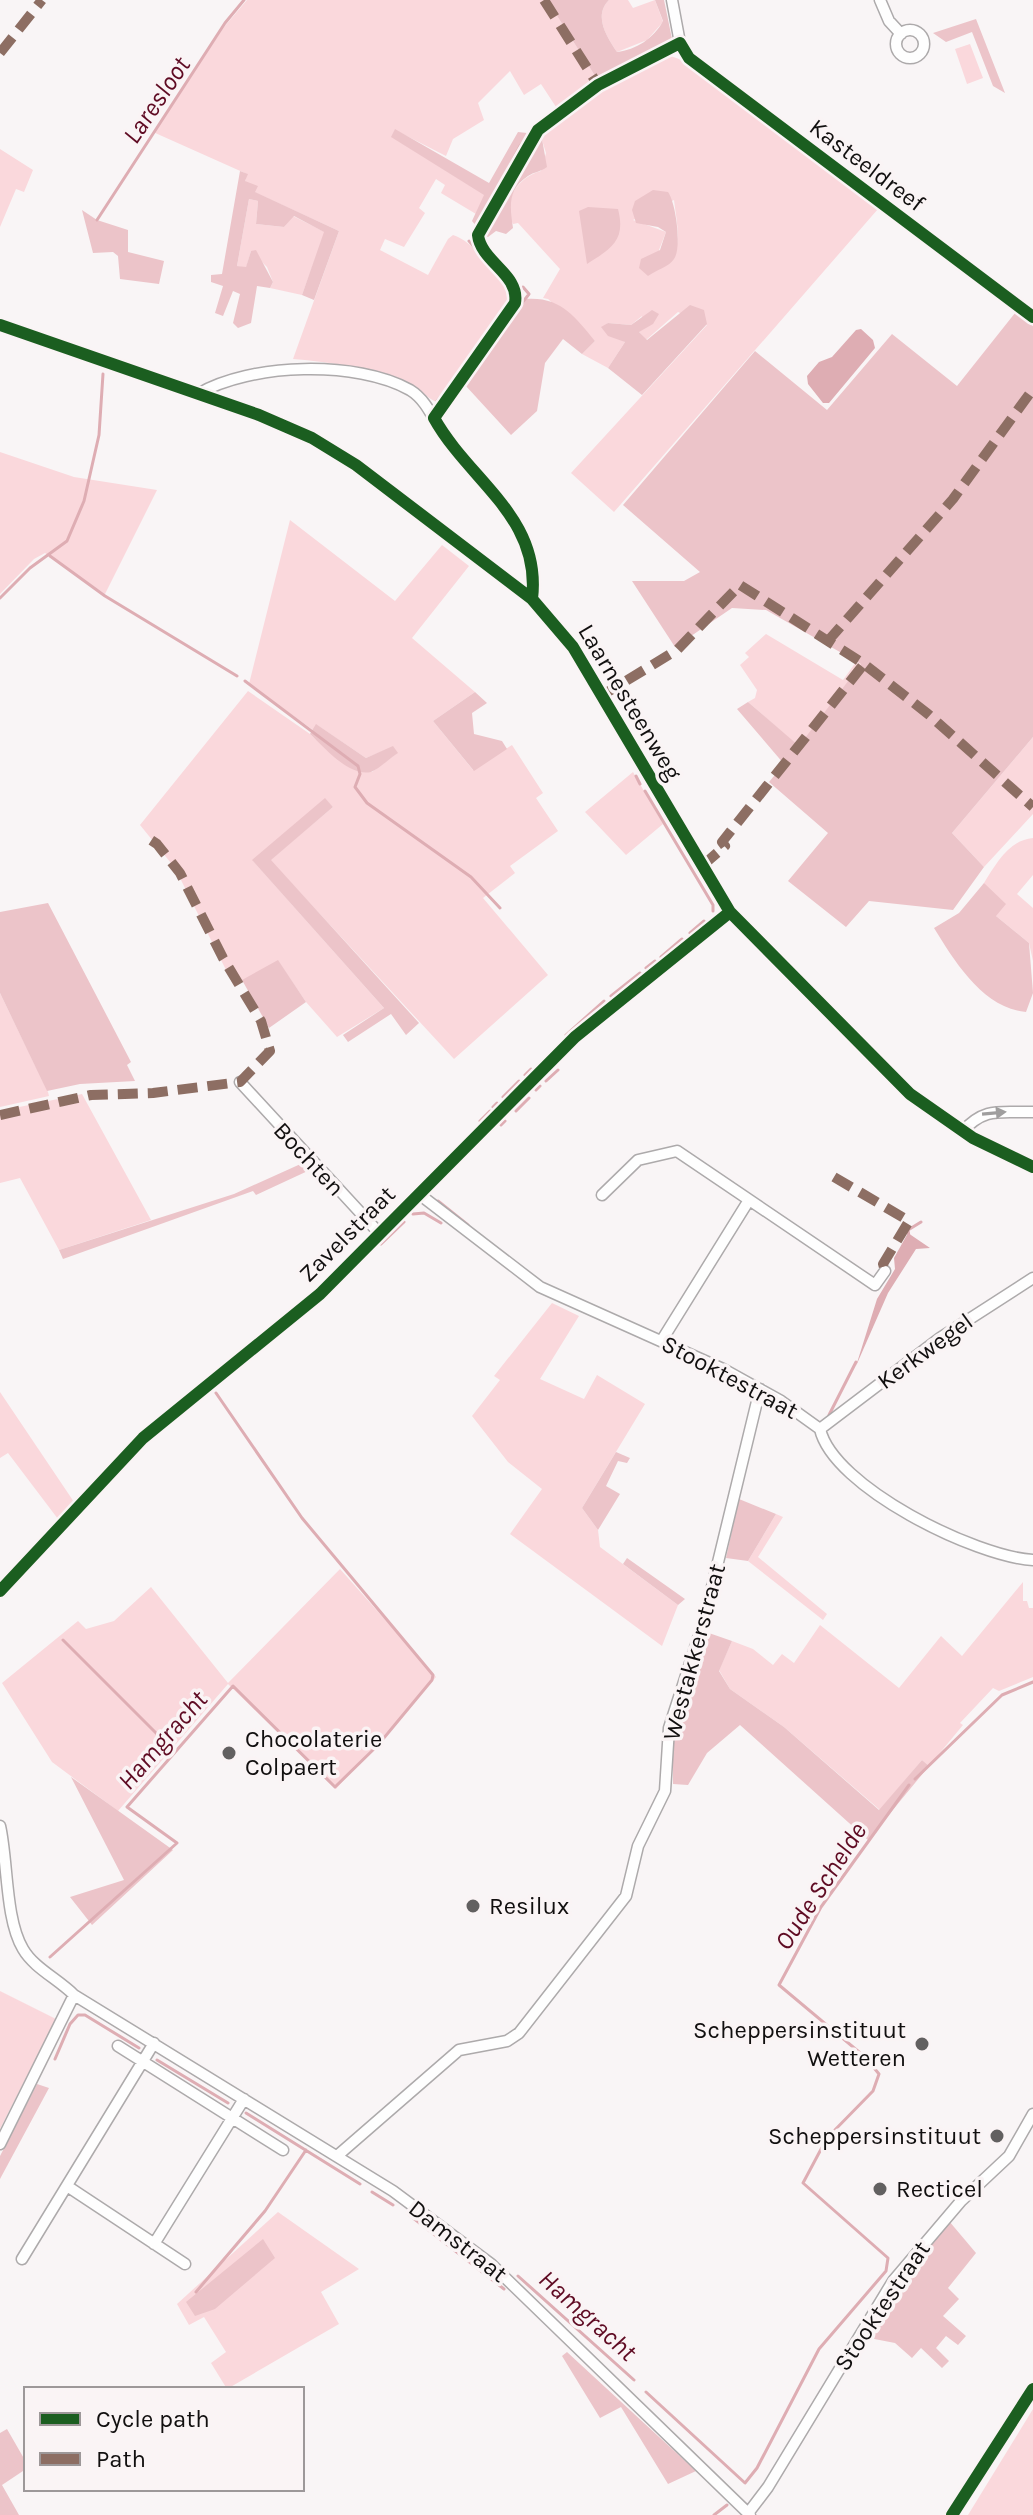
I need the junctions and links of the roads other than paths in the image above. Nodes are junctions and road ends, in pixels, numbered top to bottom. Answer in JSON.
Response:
{"nodes":[{"id":1,"x":672,"y":0,"type":"edge"},
{"id":2,"x":880,"y":0,"type":"edge"},
{"id":3,"x":901,"y":34,"type":"dead end"},
{"id":4,"x":1033,"y":317,"type":"edge"},
{"id":5,"x":0,"y":325,"type":"edge"},
{"id":6,"x":198,"y":394,"type":"junction"},
{"id":7,"x":532,"y":599,"type":"junction"},
{"id":8,"x":730,"y":912,"type":"junction"},
{"id":9,"x":240,"y":1082,"type":"dead end"},
{"id":10,"x":1033,"y":1112,"type":"edge"},
{"id":11,"x":962,"y":1132,"type":"junction"},
{"id":12,"x":1033,"y":1167,"type":"edge"},
{"id":13,"x":419,"y":1194,"type":"junction"},
{"id":14,"x":602,"y":1195,"type":"dead end"},
{"id":15,"x":749,"y":1200,"type":"junction"},
{"id":16,"x":380,"y":1234,"type":"junction"},
{"id":17,"x":885,"y":1271,"type":"dead end"},
{"id":18,"x":1033,"y":1278,"type":"edge"},
{"id":19,"x":662,"y":1340,"type":"junction"},
{"id":20,"x":760,"y":1389,"type":"junction"},
{"id":21,"x":820,"y":1429,"type":"junction"},
{"id":22,"x":1033,"y":1560,"type":"edge"},
{"id":23,"x":0,"y":1591,"type":"edge"},
{"id":24,"x":0,"y":1826,"type":"edge"},
{"id":25,"x":74,"y":1995,"type":"junction"},
{"id":26,"x":154,"y":2043,"type":"junction"},
{"id":27,"x":118,"y":2046,"type":"dead end"},
{"id":28,"x":143,"y":2062,"type":"junction"},
{"id":29,"x":244,"y":2099,"type":"junction"},
{"id":30,"x":1033,"y":2114,"type":"edge"},
{"id":31,"x":233,"y":2117,"type":"junction"},
{"id":32,"x":0,"y":2144,"type":"edge"},
{"id":33,"x":283,"y":2150,"type":"dead end"},
{"id":34,"x":337,"y":2156,"type":"junction"},
{"id":35,"x":67,"y":2186,"type":"junction"},
{"id":36,"x":154,"y":2244,"type":"junction"},
{"id":37,"x":22,"y":2259,"type":"dead end"},
{"id":38,"x":185,"y":2264,"type":"dead end"},
{"id":39,"x":1033,"y":2389,"type":"edge"},
{"id":40,"x":749,"y":2514,"type":"edge"},
{"id":41,"x":952,"y":2515,"type":"edge"}],
"edges":[{"from":1,"to":4,"type":"street","name":"Kasteeldreef"},
{"from":2,"to":3,"type":"street"},
{"from":5,"to":6,"type":"street","name":"Laarnesteenweg"},
{"from":6,"to":7,"type":"street","name":"Laarnesteenweg"},
{"from":6,"to":7,"type":"street"},
{"from":7,"to":8,"type":"street","name":"Laarnesteenweg"},
{"from":8,"to":11,"type":"street","name":"Laarnesteenweg"},
{"from":8,"to":13,"type":"street","name":"Zavelstraat"},
{"from":9,"to":16,"type":"street","name":"Bochten"},
{"from":11,"to":10,"type":"street","one_way":true},
{"from":11,"to":12,"type":"street","name":"Laarnesteenweg"},
{"from":13,"to":16,"type":"street","name":"Zavelstraat"},
{"from":13,"to":19,"type":"street","name":"Stooktestraat"},
{"from":14,"to":15,"type":"street"},
{"from":15,"to":17,"type":"street"},
{"from":15,"to":19,"type":"street"},
{"from":16,"to":23,"type":"street","name":"Zavelstraat"},
{"from":18,"to":21,"type":"street","name":"Kerkwegel"},
{"from":19,"to":20,"type":"street","name":"Stooktestraat"},
{"from":20,"to":21,"type":"street","name":"Stooktestraat"},
{"from":20,"to":34,"type":"street","name":"Westakkerstraat"},
{"from":21,"to":22,"type":"street","name":"Stooktestraat"},
{"from":24,"to":25,"type":"street","name":"Damstraat"},
{"from":25,"to":26,"type":"street","name":"Damstraat"},
{"from":25,"to":32,"type":"street"},
{"from":26,"to":28,"type":"street"},
{"from":26,"to":29,"type":"street","name":"Damstraat"},
{"from":27,"to":28,"type":"street"},
{"from":28,"to":31,"type":"street"},
{"from":28,"to":35,"type":"street"},
{"from":29,"to":31,"type":"street"},
{"from":29,"to":34,"type":"street","name":"Damstraat"},
{"from":30,"to":40,"type":"street","name":"Stooktestraat"},
{"from":31,"to":33,"type":"street"},
{"from":31,"to":36,"type":"street"},
{"from":34,"to":40,"type":"street","name":"Damstraat"},
{"from":35,"to":36,"type":"street"},
{"from":35,"to":37,"type":"street"},
{"from":36,"to":38,"type":"street"},
{"from":39,"to":41,"type":"street"}]}
